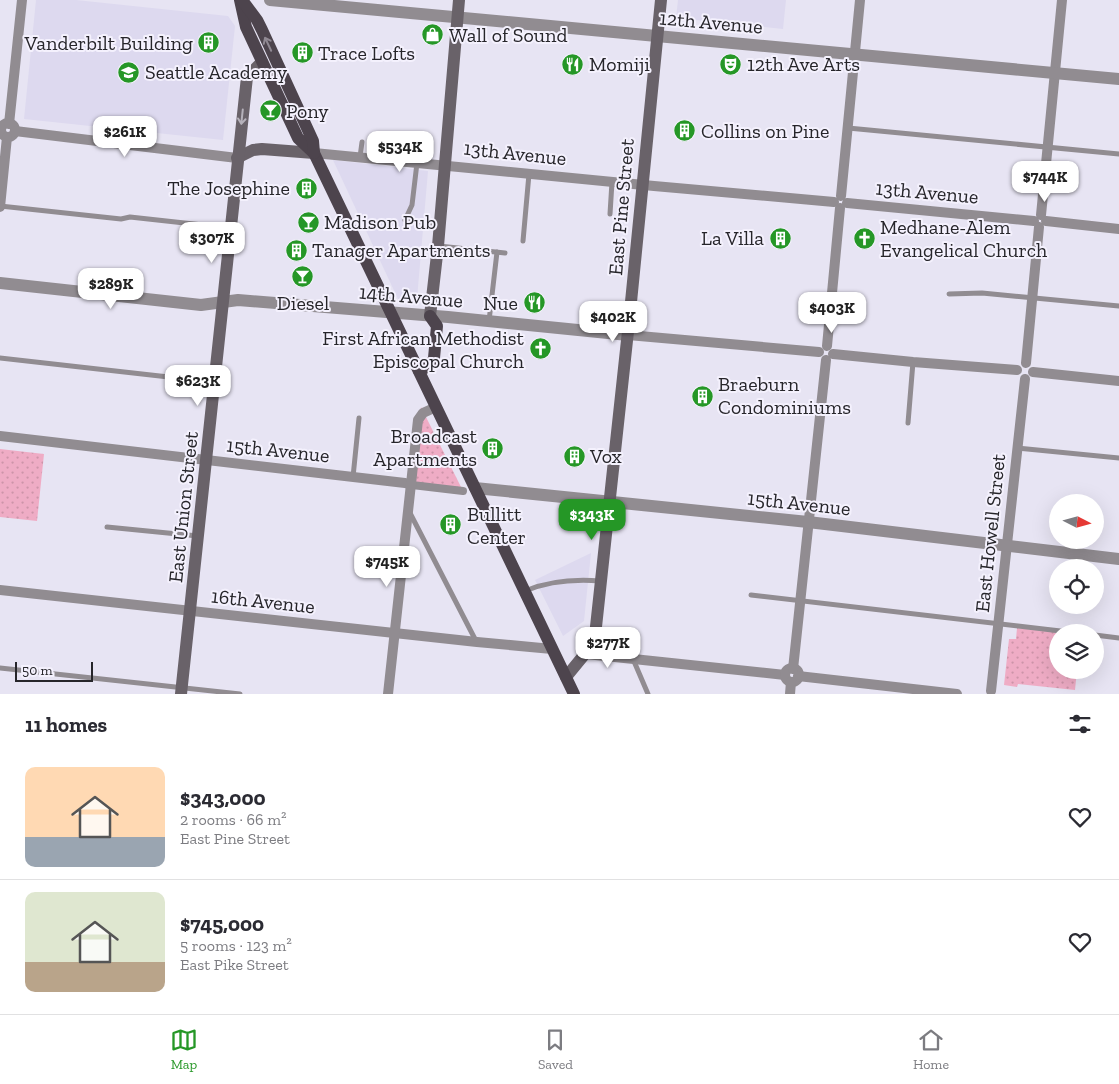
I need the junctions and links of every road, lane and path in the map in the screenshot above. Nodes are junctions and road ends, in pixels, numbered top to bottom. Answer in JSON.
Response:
{"nodes":[{"id":1,"x":22,"y":0,"type":"edge"},
{"id":2,"x":241,"y":0,"type":"edge"},
{"id":3,"x":270,"y":0,"type":"edge"},
{"id":4,"x":459,"y":0,"type":"edge"},
{"id":5,"x":661,"y":0,"type":"edge"},
{"id":6,"x":860,"y":0,"type":"edge"},
{"id":7,"x":1062,"y":0,"type":"edge"},
{"id":8,"x":457,"y":18,"type":"junction"},
{"id":9,"x":656,"y":36,"type":"junction"},
{"id":10,"x":855,"y":54,"type":"junction"},
{"id":11,"x":262,"y":62,"type":"junction"},
{"id":12,"x":1054,"y":73,"type":"junction"},
{"id":13,"x":1119,"y":79,"type":"edge"},
{"id":14,"x":848,"y":128,"type":"junction"},
{"id":15,"x":6,"y":130,"type":"edge"},
{"id":16,"x":362,"y":142,"type":"dead end"},
{"id":17,"x":1048,"y":147,"type":"junction"},
{"id":18,"x":314,"y":153,"type":"junction"},
{"id":19,"x":1119,"y":154,"type":"edge"},
{"id":20,"x":360,"y":157,"type":"junction"},
{"id":21,"x":238,"y":158,"type":"junction"},
{"id":22,"x":417,"y":162,"type":"junction"},
{"id":23,"x":444,"y":165,"type":"junction"},
{"id":24,"x":529,"y":174,"type":"junction"},
{"id":25,"x":612,"y":182,"type":"junction"},
{"id":26,"x":642,"y":185,"type":"junction"},
{"id":27,"x":840,"y":202,"type":"junction"},
{"id":28,"x":0,"y":207,"type":"edge"},
{"id":29,"x":610,"y":214,"type":"dead end"},
{"id":30,"x":1040,"y":221,"type":"junction"},
{"id":31,"x":440,"y":224,"type":"junction"},
{"id":32,"x":230,"y":228,"type":"junction"},
{"id":33,"x":1119,"y":229,"type":"edge"},
{"id":34,"x":523,"y":241,"type":"dead end"},
{"id":35,"x":438,"y":246,"type":"junction"},
{"id":36,"x":497,"y":252,"type":"junction"},
{"id":37,"x":505,"y":253,"type":"dead end"},
{"id":38,"x":0,"y":283,"type":"edge"},
{"id":39,"x":949,"y":294,"type":"dead end"},
{"id":40,"x":1033,"y":298,"type":"junction"},
{"id":41,"x":222,"y":303,"type":"junction"},
{"id":42,"x":1119,"y":306,"type":"edge"},
{"id":43,"x":390,"y":312,"type":"junction"},
{"id":44,"x":430,"y":316,"type":"junction"},
{"id":45,"x":489,"y":322,"type":"junction"},
{"id":46,"x":628,"y":335,"type":"junction"},
{"id":47,"x":826,"y":353,"type":"junction"},
{"id":48,"x":0,"y":358,"type":"edge"},
{"id":49,"x":913,"y":362,"type":"junction"},
{"id":50,"x":1026,"y":364,"type":"junction"},
{"id":51,"x":1017,"y":370,"type":"junction"},
{"id":52,"x":419,"y":371,"type":"junction"},
{"id":53,"x":1029,"y":376,"type":"junction"},
{"id":54,"x":1119,"y":381,"type":"edge"},
{"id":55,"x":215,"y":382,"type":"junction"},
{"id":56,"x":436,"y":407,"type":"junction"},
{"id":57,"x":359,"y":418,"type":"dead end"},
{"id":58,"x":908,"y":423,"type":"dead end"},
{"id":59,"x":0,"y":436,"type":"edge"},
{"id":60,"x":1017,"y":448,"type":"junction"},
{"id":61,"x":1119,"y":458,"type":"edge"},
{"id":62,"x":207,"y":461,"type":"junction"},
{"id":63,"x":353,"y":477,"type":"junction"},
{"id":64,"x":412,"y":485,"type":"junction"},
{"id":65,"x":469,"y":490,"type":"junction"},
{"id":66,"x":610,"y":503,"type":"junction"},
{"id":67,"x":409,"y":510,"type":"junction"},
{"id":68,"x":808,"y":522,"type":"junction"},
{"id":69,"x":107,"y":526,"type":"dead end"},
{"id":70,"x":198,"y":536,"type":"junction"},
{"id":71,"x":1007,"y":546,"type":"junction"},
{"id":72,"x":1119,"y":559,"type":"edge"},
{"id":73,"x":602,"y":581,"type":"junction"},
{"id":74,"x":0,"y":590,"type":"edge"},
{"id":75,"x":524,"y":592,"type":"junction"},
{"id":76,"x":751,"y":595,"type":"dead end"},
{"id":77,"x":800,"y":601,"type":"junction"},
{"id":78,"x":190,"y":610,"type":"junction"},
{"id":79,"x":998,"y":624,"type":"junction"},
{"id":80,"x":1049,"y":630,"type":"edge"},
{"id":81,"x":394,"y":632,"type":"junction"},
{"id":82,"x":1104,"y":636,"type":"edge"},
{"id":83,"x":1119,"y":638,"type":"edge"},
{"id":84,"x":477,"y":642,"type":"junction"},
{"id":85,"x":552,"y":649,"type":"junction"},
{"id":86,"x":586,"y":654,"type":"junction"},
{"id":87,"x":633,"y":658,"type":"junction"},
{"id":88,"x":0,"y":668,"type":"edge"},
{"id":89,"x":792,"y":675,"type":"junction"},
{"id":90,"x":566,"y":677,"type":"junction"},
{"id":91,"x":181,"y":691,"type":"edge"},
{"id":92,"x":991,"y":693,"type":"edge"},
{"id":93,"x":240,"y":694,"type":"edge"},
{"id":94,"x":388,"y":694,"type":"edge"},
{"id":95,"x":574,"y":694,"type":"edge"},
{"id":96,"x":648,"y":694,"type":"edge"},
{"id":97,"x":790,"y":694,"type":"edge"},
{"id":98,"x":957,"y":694,"type":"edge"}],
"edges":[{"from":1,"to":15,"type":"street"},
{"from":2,"to":11,"type":"main road"},
{"from":18,"to":2,"type":"main road","one_way":true},
{"from":3,"to":8,"type":"street","name":"12th Avenue"},
{"from":4,"to":8,"type":"main road"},
{"from":5,"to":9,"type":"main road","name":"East Pine Street"},
{"from":6,"to":10,"type":"street"},
{"from":7,"to":12,"type":"street"},
{"from":8,"to":9,"type":"street","name":"12th Avenue"},
{"from":8,"to":23,"type":"main road"},
{"from":9,"to":10,"type":"street","name":"12th Avenue"},
{"from":9,"to":26,"type":"main road","name":"East Pine Street"},
{"from":10,"to":12,"type":"street","name":"12th Avenue"},
{"from":10,"to":14,"type":"street"},
{"from":11,"to":18,"type":"main road"},
{"from":11,"to":21,"type":"main road","name":"East Union Street","one_way":true},
{"from":12,"to":13,"type":"street","name":"12th Avenue"},
{"from":12,"to":17,"type":"street"},
{"from":14,"to":17,"type":"lane"},
{"from":14,"to":27,"type":"street"},
{"from":15,"to":21,"type":"street","name":"13th Avenue"},
{"from":15,"to":28,"type":"street"},
{"from":16,"to":20,"type":"lane"},
{"from":17,"to":19,"type":"lane"},
{"from":17,"to":30,"type":"street"},
{"from":18,"to":20,"type":"street","name":"13th Avenue"},
{"from":18,"to":21,"type":"main road","name":"13th Avenue"},
{"from":18,"to":43,"type":"main road"},
{"from":20,"to":22,"type":"street","name":"13th Avenue"},
{"from":21,"to":32,"type":"main road","name":"East Union Street"},
{"from":22,"to":23,"type":"street","name":"13th Avenue"},
{"from":22,"to":31,"type":"lane"},
{"from":23,"to":24,"type":"street","name":"13th Avenue"},
{"from":23,"to":31,"type":"main road"},
{"from":24,"to":25,"type":"street","name":"13th Avenue"},
{"from":24,"to":34,"type":"lane"},
{"from":25,"to":26,"type":"street","name":"13th Avenue"},
{"from":25,"to":29,"type":"lane"},
{"from":26,"to":27,"type":"street","name":"13th Avenue"},
{"from":26,"to":46,"type":"main road","name":"East Pine Street"},
{"from":27,"to":30,"type":"street","name":"13th Avenue"},
{"from":27,"to":47,"type":"street"},
{"from":28,"to":32,"type":"lane"},
{"from":30,"to":33,"type":"street","name":"13th Avenue"},
{"from":30,"to":40,"type":"street"},
{"from":31,"to":35,"type":"main road"},
{"from":32,"to":41,"type":"main road","name":"East Union Street"},
{"from":35,"to":36,"type":"lane"},
{"from":35,"to":44,"type":"main road"},
{"from":36,"to":37,"type":"lane"},
{"from":36,"to":45,"type":"lane"},
{"from":38,"to":41,"type":"street","name":"14th Avenue"},
{"from":39,"to":40,"type":"lane"},
{"from":40,"to":42,"type":"lane"},
{"from":40,"to":50,"type":"street"},
{"from":41,"to":43,"type":"street","name":"14th Avenue"},
{"from":41,"to":55,"type":"main road","name":"East Union Street"},
{"from":43,"to":44,"type":"street","name":"14th Avenue"},
{"from":43,"to":52,"type":"main road"},
{"from":44,"to":45,"type":"street","name":"14th Avenue"},
{"from":44,"to":52,"type":"main road"},
{"from":45,"to":46,"type":"street","name":"14th Avenue"},
{"from":46,"to":47,"type":"street","name":"14th Avenue"},
{"from":46,"to":66,"type":"main road","name":"East Pine Street"},
{"from":47,"to":49,"type":"street","name":"14th Avenue"},
{"from":47,"to":68,"type":"street"},
{"from":48,"to":55,"type":"lane"},
{"from":49,"to":51,"type":"street","name":"14th Avenue"},
{"from":49,"to":58,"type":"lane"},
{"from":50,"to":51,"type":"street"},
{"from":50,"to":53,"type":"street"},
{"from":51,"to":53,"type":"street"},
{"from":52,"to":56,"type":"main road"},
{"from":53,"to":54,"type":"street"},
{"from":53,"to":60,"type":"street","name":"East Howell Street"},
{"from":55,"to":62,"type":"main road","name":"East Union Street"},
{"from":56,"to":64,"type":"street"},
{"from":56,"to":65,"type":"main road"},
{"from":57,"to":63,"type":"lane"},
{"from":59,"to":62,"type":"street","name":"15th Avenue"},
{"from":60,"to":61,"type":"lane"},
{"from":60,"to":71,"type":"street","name":"East Howell Street"},
{"from":62,"to":63,"type":"street","name":"15th Avenue"},
{"from":62,"to":70,"type":"main road","name":"East Union Street"},
{"from":63,"to":64,"type":"street","name":"15th Avenue"},
{"from":64,"to":65,"type":"street","name":"15th Avenue"},
{"from":64,"to":67,"type":"street"},
{"from":65,"to":66,"type":"street","name":"15th Avenue"},
{"from":65,"to":75,"type":"main road"},
{"from":66,"to":68,"type":"street","name":"15th Avenue"},
{"from":66,"to":73,"type":"main road","name":"East Pine Street"},
{"from":67,"to":81,"type":"street"},
{"from":67,"to":84,"type":"lane"},
{"from":68,"to":71,"type":"street","name":"15th Avenue"},
{"from":68,"to":77,"type":"street"},
{"from":69,"to":70,"type":"lane"},
{"from":70,"to":78,"type":"main road","name":"East Union Street"},
{"from":71,"to":72,"type":"street","name":"15th Avenue"},
{"from":71,"to":79,"type":"street","name":"East Howell Street"},
{"from":73,"to":75,"type":"lane"},
{"from":73,"to":86,"type":"main road","name":"East Pine Street"},
{"from":74,"to":78,"type":"street","name":"16th Avenue"},
{"from":75,"to":85,"type":"main road"},
{"from":76,"to":77,"type":"lane"},
{"from":77,"to":79,"type":"lane"},
{"from":77,"to":89,"type":"street"},
{"from":78,"to":81,"type":"street","name":"16th Avenue"},
{"from":78,"to":91,"type":"main road","name":"East Union Street"},
{"from":79,"to":80,"type":"lane"},
{"from":79,"to":92,"type":"street","name":"East Howell Street"},
{"from":81,"to":84,"type":"street","name":"16th Avenue"},
{"from":81,"to":94,"type":"street"},
{"from":82,"to":83,"type":"lane"},
{"from":84,"to":85,"type":"street","name":"16th Avenue"},
{"from":85,"to":90,"type":"main road"},
{"from":86,"to":87,"type":"street"},
{"from":86,"to":90,"type":"main road","name":"East Pine Street"},
{"from":87,"to":89,"type":"street"},
{"from":87,"to":96,"type":"lane"},
{"from":88,"to":91,"type":"lane"},
{"from":89,"to":97,"type":"street"},
{"from":89,"to":98,"type":"street"},
{"from":90,"to":95,"type":"main road"},
{"from":91,"to":93,"type":"lane"}]}
